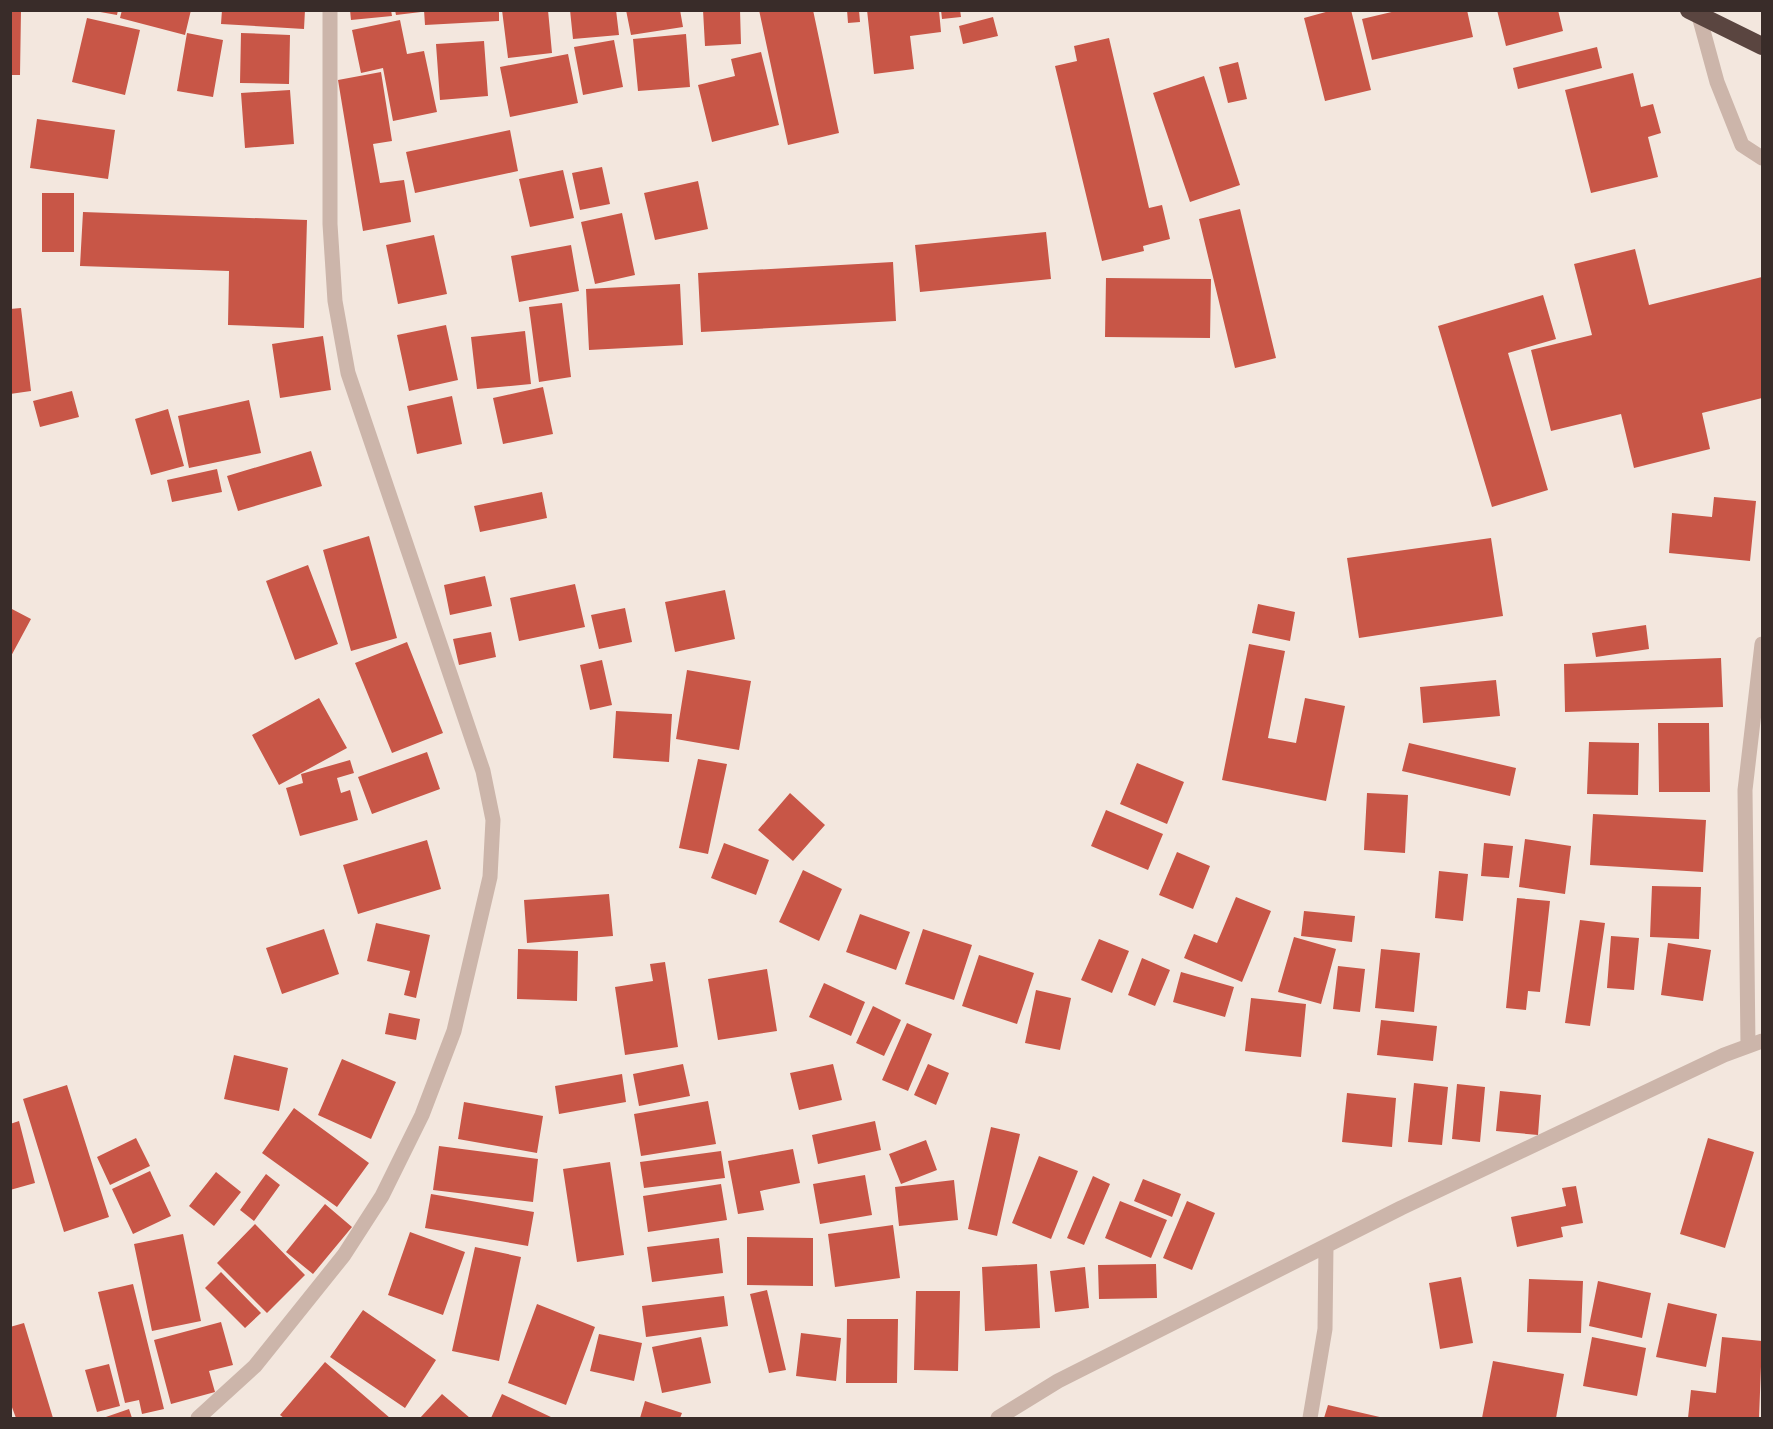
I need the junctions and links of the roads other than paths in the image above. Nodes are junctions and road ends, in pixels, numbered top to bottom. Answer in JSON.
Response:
{"nodes":[{"id":1,"x":330,"y":10,"type":"edge"},
{"id":2,"x":1694,"y":14,"type":"edge"},
{"id":3,"x":1762,"y":46,"type":"edge"},
{"id":4,"x":1762,"y":158,"type":"edge"},
{"id":5,"x":1762,"y":644,"type":"edge"},
{"id":6,"x":1762,"y":1041,"type":"edge"},
{"id":7,"x":1748,"y":1046,"type":"junction"},
{"id":8,"x":1326,"y":1246,"type":"junction"},
{"id":9,"x":198,"y":1419,"type":"edge"},
{"id":10,"x":998,"y":1419,"type":"edge"},
{"id":11,"x":1310,"y":1419,"type":"edge"}],
"edges":[{"from":1,"to":9,"type":"street"},
{"from":2,"to":3,"type":"highway"},
{"from":2,"to":4,"type":"street"},
{"from":5,"to":7,"type":"street"},
{"from":6,"to":7,"type":"street"},
{"from":7,"to":8,"type":"street"},
{"from":8,"to":10,"type":"street"},
{"from":8,"to":11,"type":"street"}]}
